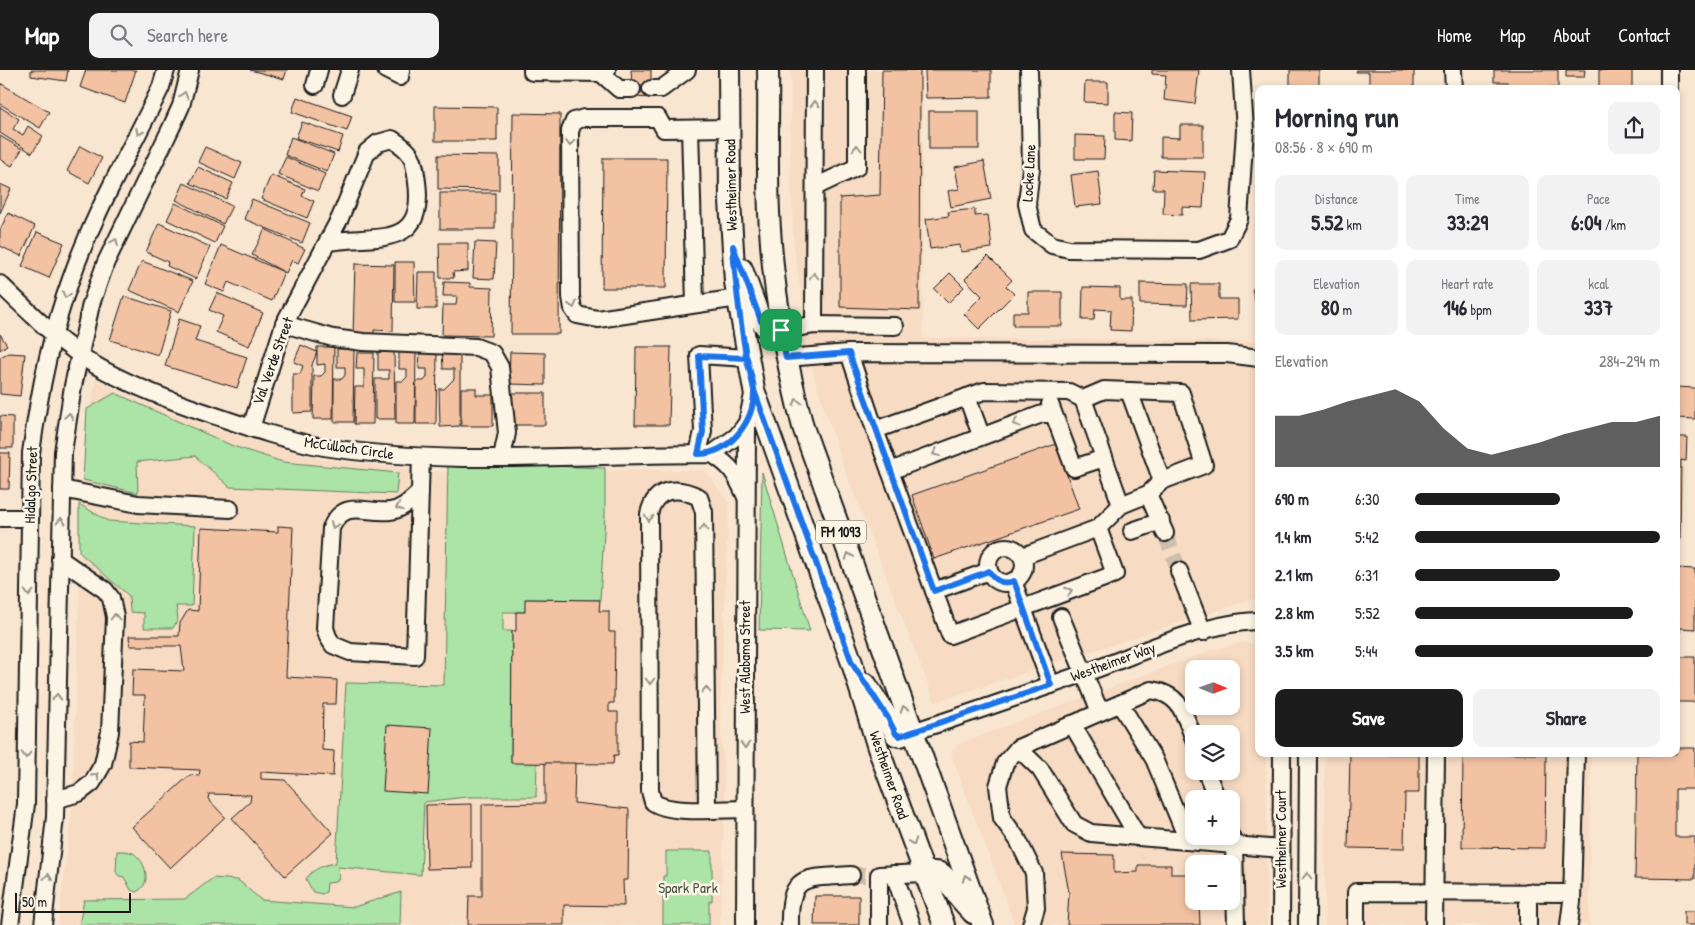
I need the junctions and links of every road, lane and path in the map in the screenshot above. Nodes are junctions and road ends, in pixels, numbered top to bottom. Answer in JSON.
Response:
{"nodes":[{"id":1,"x":166,"y":70,"type":"edge"},
{"id":2,"x":190,"y":70,"type":"edge"},
{"id":3,"x":350,"y":70,"type":"edge"},
{"id":4,"x":532,"y":70,"type":"edge"},
{"id":5,"x":729,"y":70,"type":"edge"},
{"id":6,"x":768,"y":70,"type":"edge"},
{"id":7,"x":815,"y":70,"type":"edge"},
{"id":8,"x":857,"y":70,"type":"edge"},
{"id":9,"x":1029,"y":70,"type":"edge"},
{"id":10,"x":1241,"y":70,"type":"edge"},
{"id":11,"x":1453,"y":70,"type":"edge"},
{"id":12,"x":1669,"y":70,"type":"edge"},
{"id":13,"x":573,"y":72,"type":"edge"},
{"id":14,"x":604,"y":72,"type":"edge"},
{"id":15,"x":679,"y":72,"type":"edge"},
{"id":16,"x":1454,"y":85,"type":"edge"},
{"id":17,"x":1669,"y":85,"type":"edge"},
{"id":18,"x":651,"y":88,"type":"dead end"},
{"id":19,"x":632,"y":89,"type":"dead end"},
{"id":20,"x":342,"y":95,"type":"dead end"},
{"id":21,"x":730,"y":128,"type":"junction"},
{"id":22,"x":690,"y":129,"type":"junction"},
{"id":23,"x":815,"y":187,"type":"junction"},
{"id":24,"x":328,"y":242,"type":"junction"},
{"id":25,"x":733,"y":246,"type":"junction"},
{"id":26,"x":0,"y":284,"type":"edge"},
{"id":27,"x":738,"y":298,"type":"junction"},
{"id":28,"x":695,"y":304,"type":"junction"},
{"id":29,"x":284,"y":324,"type":"junction"},
{"id":30,"x":814,"y":325,"type":"junction"},
{"id":31,"x":895,"y":326,"type":"dead end"},
{"id":32,"x":781,"y":330,"type":"junction"},
{"id":33,"x":54,"y":333,"type":"junction"},
{"id":34,"x":849,"y":353,"type":"junction"},
{"id":35,"x":81,"y":354,"type":"junction"},
{"id":36,"x":747,"y":358,"type":"junction"},
{"id":37,"x":786,"y":358,"type":"junction"},
{"id":38,"x":1255,"y":358,"type":"edge"},
{"id":39,"x":754,"y":390,"type":"junction"},
{"id":40,"x":1129,"y":391,"type":"junction"},
{"id":41,"x":1047,"y":392,"type":"junction"},
{"id":42,"x":967,"y":397,"type":"junction"},
{"id":43,"x":1083,"y":399,"type":"junction"},
{"id":44,"x":1052,"y":414,"type":"junction"},
{"id":45,"x":747,"y":423,"type":"junction"},
{"id":46,"x":251,"y":428,"type":"junction"},
{"id":47,"x":875,"y":430,"type":"junction"},
{"id":48,"x":981,"y":435,"type":"junction"},
{"id":49,"x":705,"y":454,"type":"junction"},
{"id":50,"x":421,"y":457,"type":"junction"},
{"id":51,"x":502,"y":457,"type":"junction"},
{"id":52,"x":1104,"y":458,"type":"junction"},
{"id":53,"x":890,"y":471,"type":"junction"},
{"id":54,"x":1162,"y":481,"type":"junction"},
{"id":55,"x":62,"y":490,"type":"junction"},
{"id":56,"x":420,"y":492,"type":"junction"},
{"id":57,"x":1148,"y":494,"type":"junction"},
{"id":58,"x":746,"y":497,"type":"junction"},
{"id":59,"x":1122,"y":505,"type":"junction"},
{"id":60,"x":230,"y":509,"type":"dead end"},
{"id":61,"x":0,"y":518,"type":"edge"},
{"id":62,"x":30,"y":518,"type":"junction"},
{"id":63,"x":1098,"y":528,"type":"junction"},
{"id":64,"x":1132,"y":531,"type":"dead end"},
{"id":65,"x":1023,"y":556,"type":"junction"},
{"id":66,"x":60,"y":559,"type":"junction"},
{"id":67,"x":989,"y":571,"type":"junction"},
{"id":68,"x":1179,"y":571,"type":"tunnel mouth"},
{"id":69,"x":1014,"y":581,"type":"junction"},
{"id":70,"x":934,"y":591,"type":"junction"},
{"id":71,"x":1024,"y":608,"type":"junction"},
{"id":72,"x":1061,"y":617,"type":"dead end"},
{"id":73,"x":1255,"y":621,"type":"edge"},
{"id":74,"x":1203,"y":632,"type":"junction"},
{"id":75,"x":852,"y":663,"type":"junction"},
{"id":76,"x":1084,"y":673,"type":"junction"},
{"id":77,"x":1051,"y":685,"type":"junction"},
{"id":78,"x":1120,"y":704,"type":"junction"},
{"id":79,"x":1100,"y":712,"type":"junction"},
{"id":80,"x":1072,"y":724,"type":"junction"},
{"id":81,"x":1188,"y":725,"type":"edge"},
{"id":82,"x":912,"y":732,"type":"junction"},
{"id":83,"x":1018,"y":748,"type":"junction"},
{"id":84,"x":1282,"y":757,"type":"edge"},
{"id":85,"x":1308,"y":757,"type":"edge"},
{"id":86,"x":1436,"y":757,"type":"edge"},
{"id":87,"x":1576,"y":757,"type":"edge"},
{"id":88,"x":55,"y":800,"type":"junction"},
{"id":89,"x":707,"y":809,"type":"junction"},
{"id":90,"x":744,"y":809,"type":"junction"},
{"id":91,"x":1185,"y":834,"type":"edge"},
{"id":92,"x":1138,"y":837,"type":"junction"},
{"id":93,"x":1185,"y":841,"type":"edge"},
{"id":94,"x":1240,"y":841,"type":"edge"},
{"id":95,"x":1232,"y":845,"type":"edge"},
{"id":96,"x":1281,"y":849,"type":"junction"},
{"id":97,"x":924,"y":873,"type":"junction"},
{"id":98,"x":872,"y":875,"type":"junction"},
{"id":99,"x":1528,"y":892,"type":"junction"},
{"id":100,"x":1434,"y":893,"type":"junction"},
{"id":101,"x":1572,"y":893,"type":"junction"},
{"id":102,"x":982,"y":924,"type":"edge"},
{"id":103,"x":10,"y":925,"type":"edge"},
{"id":104,"x":43,"y":925,"type":"edge"},
{"id":105,"x":745,"y":925,"type":"edge"},
{"id":106,"x":790,"y":925,"type":"edge"},
{"id":107,"x":880,"y":925,"type":"edge"},
{"id":108,"x":912,"y":925,"type":"edge"},
{"id":109,"x":943,"y":925,"type":"edge"},
{"id":110,"x":1031,"y":925,"type":"edge"},
{"id":111,"x":1236,"y":925,"type":"edge"},
{"id":112,"x":1280,"y":925,"type":"edge"},
{"id":113,"x":1307,"y":925,"type":"edge"},
{"id":114,"x":1356,"y":925,"type":"edge"},
{"id":115,"x":1434,"y":925,"type":"edge"},
{"id":116,"x":1528,"y":925,"type":"edge"},
{"id":117,"x":1569,"y":925,"type":"edge"}],
"edges":[{"from":1,"to":33,"type":"street","name":"Hidalgo Street","one_way":true},
{"from":35,"to":2,"type":"street","name":"Hidalgo Street","one_way":true},
{"from":3,"to":20,"type":"street"},
{"from":4,"to":13,"type":"street"},
{"from":5,"to":21,"type":"main road","name":"Westheimer Road","number":"FM 1093"},
{"from":6,"to":32,"type":"main road","number":"FM 1093"},
{"from":23,"to":7,"type":"street","one_way":true},
{"from":23,"to":8,"type":"street","one_way":true},
{"from":9,"to":10,"type":"street","name":"Locke Lane"},
{"from":11,"to":16,"type":"street"},
{"from":12,"to":17,"type":"street"},
{"from":13,"to":14,"type":"street"},
{"from":14,"to":19,"type":"street"},
{"from":15,"to":18,"type":"street"},
{"from":21,"to":22,"type":"street"},
{"from":21,"to":25,"type":"main road","name":"Westheimer Road","number":"FM 1093"},
{"from":22,"to":28,"type":"street"},
{"from":22,"to":28,"type":"street","one_way":true},
{"from":30,"to":23,"type":"street","one_way":true},
{"from":24,"to":24,"type":"street","name":"Val Verde Street"},
{"from":24,"to":29,"type":"street","name":"Val Verde Street"},
{"from":25,"to":27,"type":"main road","name":"Westheimer Road","number":"FM 1093"},
{"from":25,"to":32,"type":"main road"},
{"from":26,"to":33,"type":"street","name":"McCulloch Circle"},
{"from":27,"to":28,"type":"street"},
{"from":27,"to":36,"type":"main road","name":"Westheimer Road","number":"FM 1093"},
{"from":29,"to":46,"type":"street","name":"Val Verde Street"},
{"from":29,"to":51,"type":"street"},
{"from":30,"to":31,"type":"street"},
{"from":30,"to":32,"type":"street"},
{"from":32,"to":37,"type":"main road","number":"FM 1093"},
{"from":33,"to":35,"type":"street","name":"McCulloch Circle"},
{"from":33,"to":62,"type":"street","name":"Hidalgo Street"},
{"from":34,"to":37,"type":"street"},
{"from":34,"to":38,"type":"street"},
{"from":34,"to":47,"type":"street"},
{"from":35,"to":46,"type":"street","name":"McCulloch Circle"},
{"from":55,"to":35,"type":"street","name":"Hidalgo Street","one_way":true},
{"from":36,"to":39,"type":"main road","name":"Westheimer Road","number":"FM 1093"},
{"from":36,"to":49,"type":"street"},
{"from":82,"to":37,"type":"main road","number":"FM 1093","one_way":true},
{"from":39,"to":45,"type":"street","name":"West Alabama Street"},
{"from":39,"to":75,"type":"main road","name":"Westheimer Road","number":"FM 1093"},
{"from":40,"to":43,"type":"street"},
{"from":40,"to":54,"type":"street"},
{"from":40,"to":54,"type":"street"},
{"from":41,"to":42,"type":"street"},
{"from":41,"to":43,"type":"street"},
{"from":41,"to":44,"type":"street"},
{"from":42,"to":47,"type":"street"},
{"from":42,"to":48,"type":"street"},
{"from":43,"to":52,"type":"street"},
{"from":44,"to":48,"type":"street","one_way":true},
{"from":44,"to":52,"type":"street"},
{"from":45,"to":49,"type":"street"},
{"from":45,"to":58,"type":"street","name":"West Alabama Street"},
{"from":46,"to":50,"type":"street","name":"McCulloch Circle"},
{"from":47,"to":53,"type":"street"},
{"from":48,"to":53,"type":"street","one_way":true},
{"from":49,"to":51,"type":"street","name":"McCulloch Circle"},
{"from":49,"to":58,"type":"street"},
{"from":50,"to":51,"type":"street","name":"McCulloch Circle"},
{"from":50,"to":56,"type":"street"},
{"from":52,"to":59,"type":"street"},
{"from":53,"to":70,"type":"street"},
{"from":54,"to":57,"type":"street"},
{"from":55,"to":60,"type":"street"},
{"from":66,"to":55,"type":"street","name":"Hidalgo Street","one_way":true},
{"from":56,"to":56,"type":"street","one_way":true},
{"from":57,"to":59,"type":"street"},
{"from":57,"to":64,"type":"street"},
{"from":58,"to":90,"type":"street","name":"West Alabama Street","one_way":true},
{"from":59,"to":63,"type":"street"},
{"from":61,"to":62,"type":"street"},
{"from":62,"to":103,"type":"street","name":"Hidalgo Street","one_way":true},
{"from":63,"to":65,"type":"street"},
{"from":71,"to":63,"type":"street","one_way":true},
{"from":65,"to":67,"type":"street"},
{"from":65,"to":69,"type":"street"},
{"from":88,"to":66,"type":"street","name":"Hidalgo Street","one_way":true},
{"from":88,"to":66,"type":"street","one_way":true},
{"from":67,"to":69,"type":"street"},
{"from":67,"to":70,"type":"street"},
{"from":68,"to":74,"type":"street"},
{"from":69,"to":71,"type":"street"},
{"from":70,"to":71,"type":"street"},
{"from":71,"to":77,"type":"street"},
{"from":72,"to":76,"type":"street"},
{"from":73,"to":74,"type":"street","name":"Westheimer Way"},
{"from":74,"to":76,"type":"street","name":"Westheimer Way"},
{"from":75,"to":82,"type":"main road"},
{"from":75,"to":97,"type":"main road","name":"Westheimer Road","number":"FM 1093","one_way":true},
{"from":76,"to":77,"type":"street","name":"Westheimer Way"},
{"from":76,"to":79,"type":"street"},
{"from":77,"to":82,"type":"street","name":"Westheimer Way"},
{"from":78,"to":79,"type":"street"},
{"from":78,"to":81,"type":"street"},
{"from":78,"to":91,"type":"street"},
{"from":79,"to":80,"type":"street"},
{"from":80,"to":83,"type":"street"},
{"from":80,"to":92,"type":"street"},
{"from":102,"to":82,"type":"main road","number":"FM 1093","one_way":true},
{"from":83,"to":92,"type":"street"},
{"from":83,"to":110,"type":"street"},
{"from":84,"to":96,"type":"street","name":"Westheimer Court"},
{"from":113,"to":85,"type":"street","name":"Westheimer Court","one_way":true},
{"from":86,"to":100,"type":"street"},
{"from":87,"to":101,"type":"street"},
{"from":104,"to":88,"type":"street","name":"Hidalgo Street","one_way":true},
{"from":89,"to":89,"type":"street","one_way":true},
{"from":89,"to":90,"type":"street"},
{"from":90,"to":105,"type":"street","name":"West Alabama Street"},
{"from":92,"to":93,"type":"street"},
{"from":94,"to":96,"type":"street"},
{"from":95,"to":111,"type":"street"},
{"from":96,"to":112,"type":"street","name":"Westheimer Court"},
{"from":97,"to":98,"type":"street"},
{"from":97,"to":102,"type":"main road"},
{"from":97,"to":109,"type":"main road","name":"Westheimer Road","number":"FM 1093"},
{"from":98,"to":106,"type":"street"},
{"from":98,"to":107,"type":"street"},
{"from":98,"to":108,"type":"street"},
{"from":99,"to":100,"type":"street"},
{"from":99,"to":101,"type":"street"},
{"from":99,"to":116,"type":"street"},
{"from":100,"to":114,"type":"street"},
{"from":100,"to":115,"type":"street"},
{"from":101,"to":117,"type":"street"}]}
